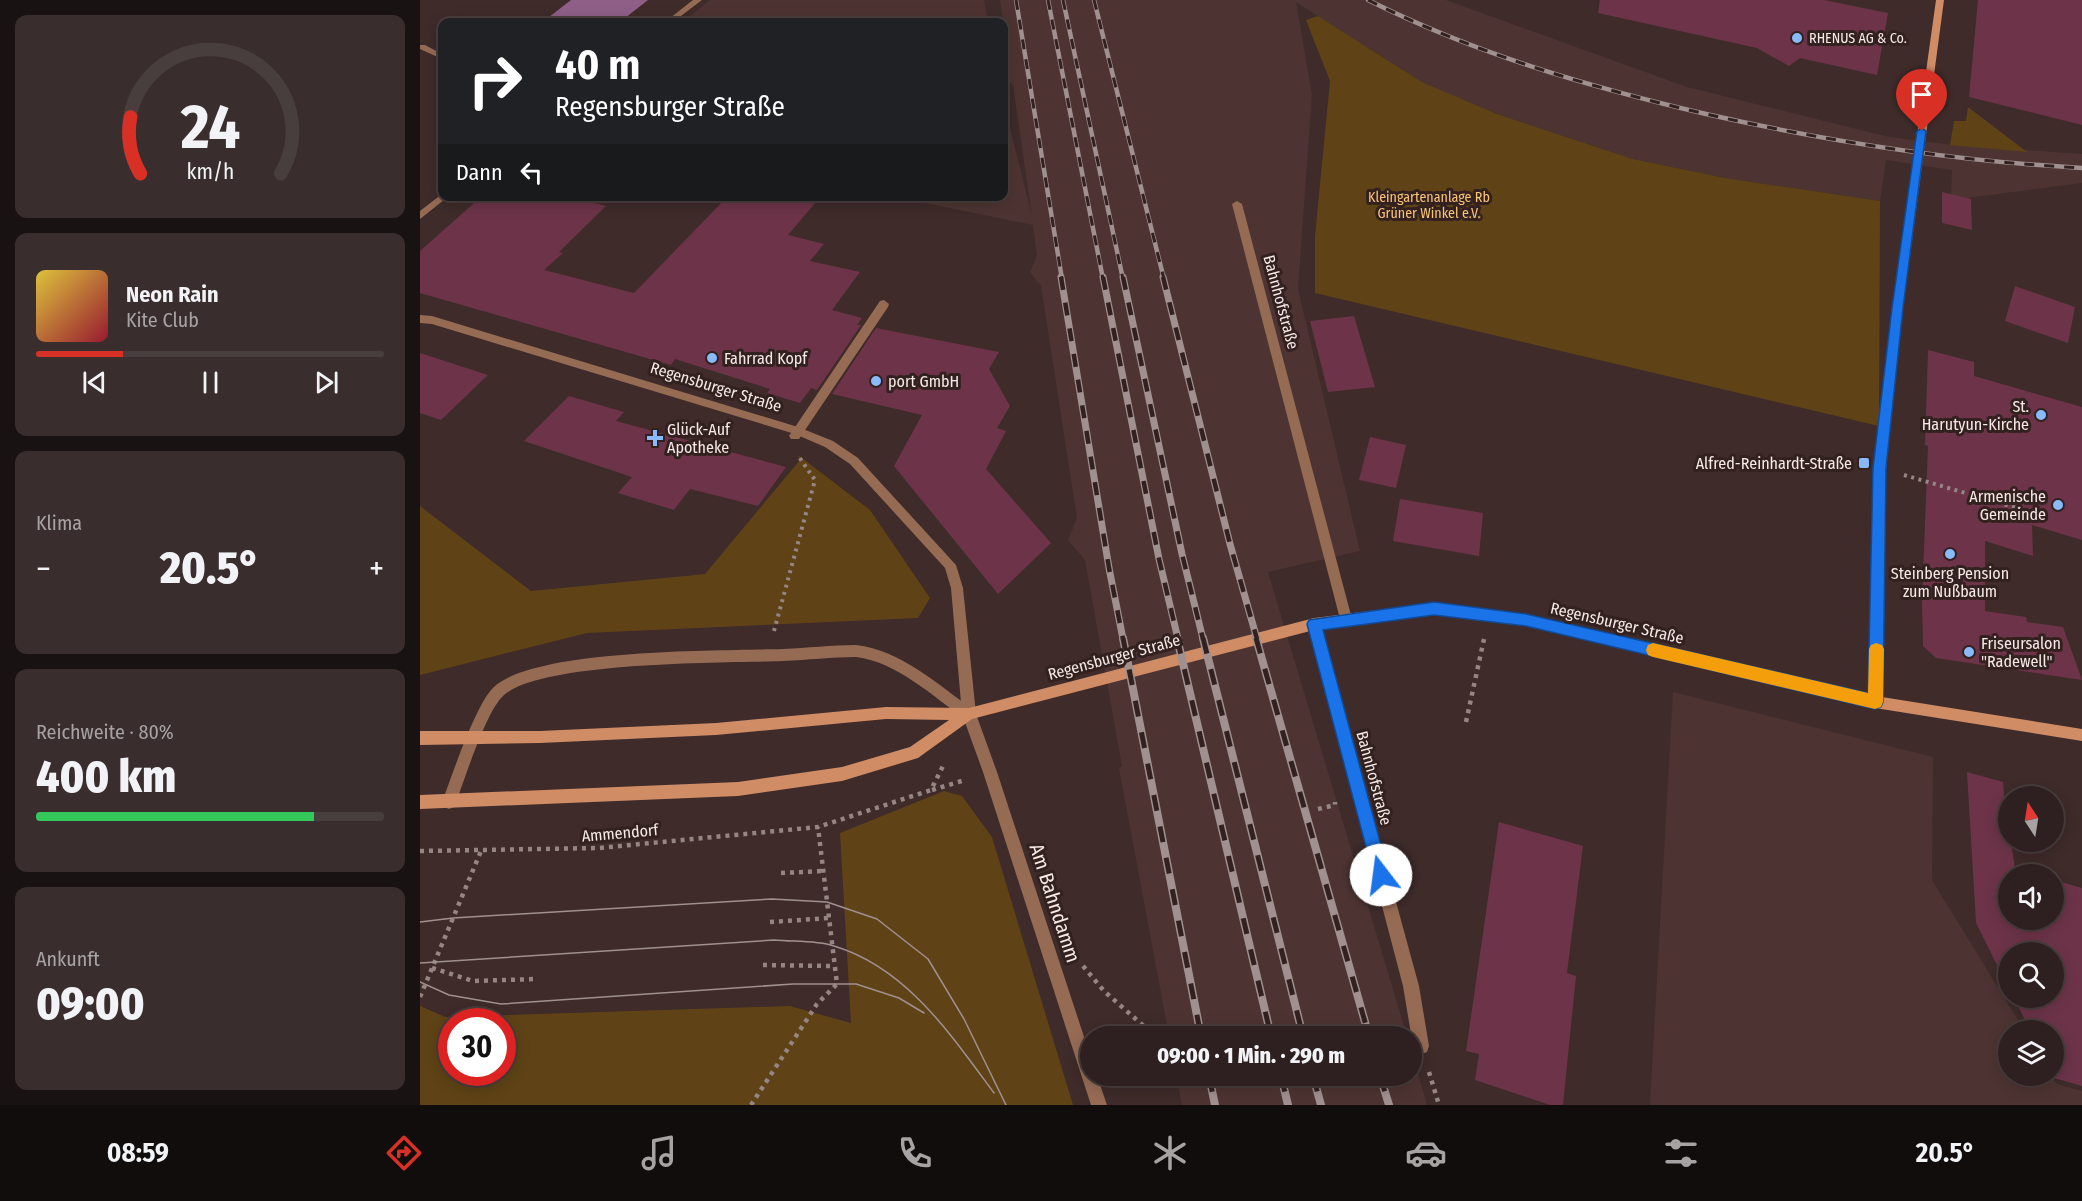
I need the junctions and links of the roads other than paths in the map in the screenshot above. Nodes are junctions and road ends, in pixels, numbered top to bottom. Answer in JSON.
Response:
{"nodes":[{"id":1,"x":698,"y":0,"type":"edge"},
{"id":2,"x":1940,"y":0,"type":"edge"},
{"id":3,"x":674,"y":18,"type":"edge"},
{"id":4,"x":422,"y":47,"type":"dead end"},
{"id":5,"x":438,"y":55,"type":"edge"},
{"id":6,"x":439,"y":201,"type":"edge"},
{"id":7,"x":1237,"y":204,"type":"dead end"},
{"id":8,"x":420,"y":216,"type":"edge"},
{"id":9,"x":884,"y":304,"type":"dead end"},
{"id":10,"x":420,"y":319,"type":"edge"},
{"id":11,"x":797,"y":433,"type":"junction"},
{"id":12,"x":1346,"y":619,"type":"junction"},
{"id":13,"x":1314,"y":624,"type":"junction"},
{"id":14,"x":1875,"y":702,"type":"junction"},
{"id":15,"x":969,"y":714,"type":"junction"},
{"id":16,"x":2082,"y":735,"type":"edge"},
{"id":17,"x":420,"y":738,"type":"edge"},
{"id":18,"x":474,"y":739,"type":"junction"},
{"id":19,"x":420,"y":802,"type":"edge"},
{"id":20,"x":449,"y":802,"type":"junction"},
{"id":21,"x":1418,"y":1026,"type":"edge"},
{"id":22,"x":1099,"y":1105,"type":"edge"}],
"edges":[{"from":1,"to":3,"type":"street"},
{"from":2,"to":14,"type":"main road"},
{"from":4,"to":5,"type":"street"},
{"from":6,"to":8,"type":"street"},
{"from":7,"to":12,"type":"street","name":"Bahnhofstraße"},
{"from":9,"to":11,"type":"street"},
{"from":10,"to":11,"type":"street","name":"Regensburger Straße"},
{"from":11,"to":15,"type":"street","name":"Regensburger Straße"},
{"from":12,"to":13,"type":"main road","name":"Regensburger Straße"},
{"from":12,"to":14,"type":"main road","name":"Regensburger Straße"},
{"from":13,"to":15,"type":"main road","name":"Regensburger Straße"},
{"from":13,"to":21,"type":"street","name":"Bahnhofstraße"},
{"from":14,"to":16,"type":"main road","name":"Regensburger Straße"},
{"from":15,"to":18,"type":"main road","name":"Regensburger Straße"},
{"from":15,"to":18,"type":"street"},
{"from":15,"to":20,"type":"main road","name":"Regensburger Straße"},
{"from":15,"to":22,"type":"street","name":"Am Bahndamm"},
{"from":17,"to":18,"type":"main road","name":"Regensburger Straße"},
{"from":18,"to":20,"type":"street"},
{"from":19,"to":20,"type":"main road","name":"Regensburger Straße"}]}
